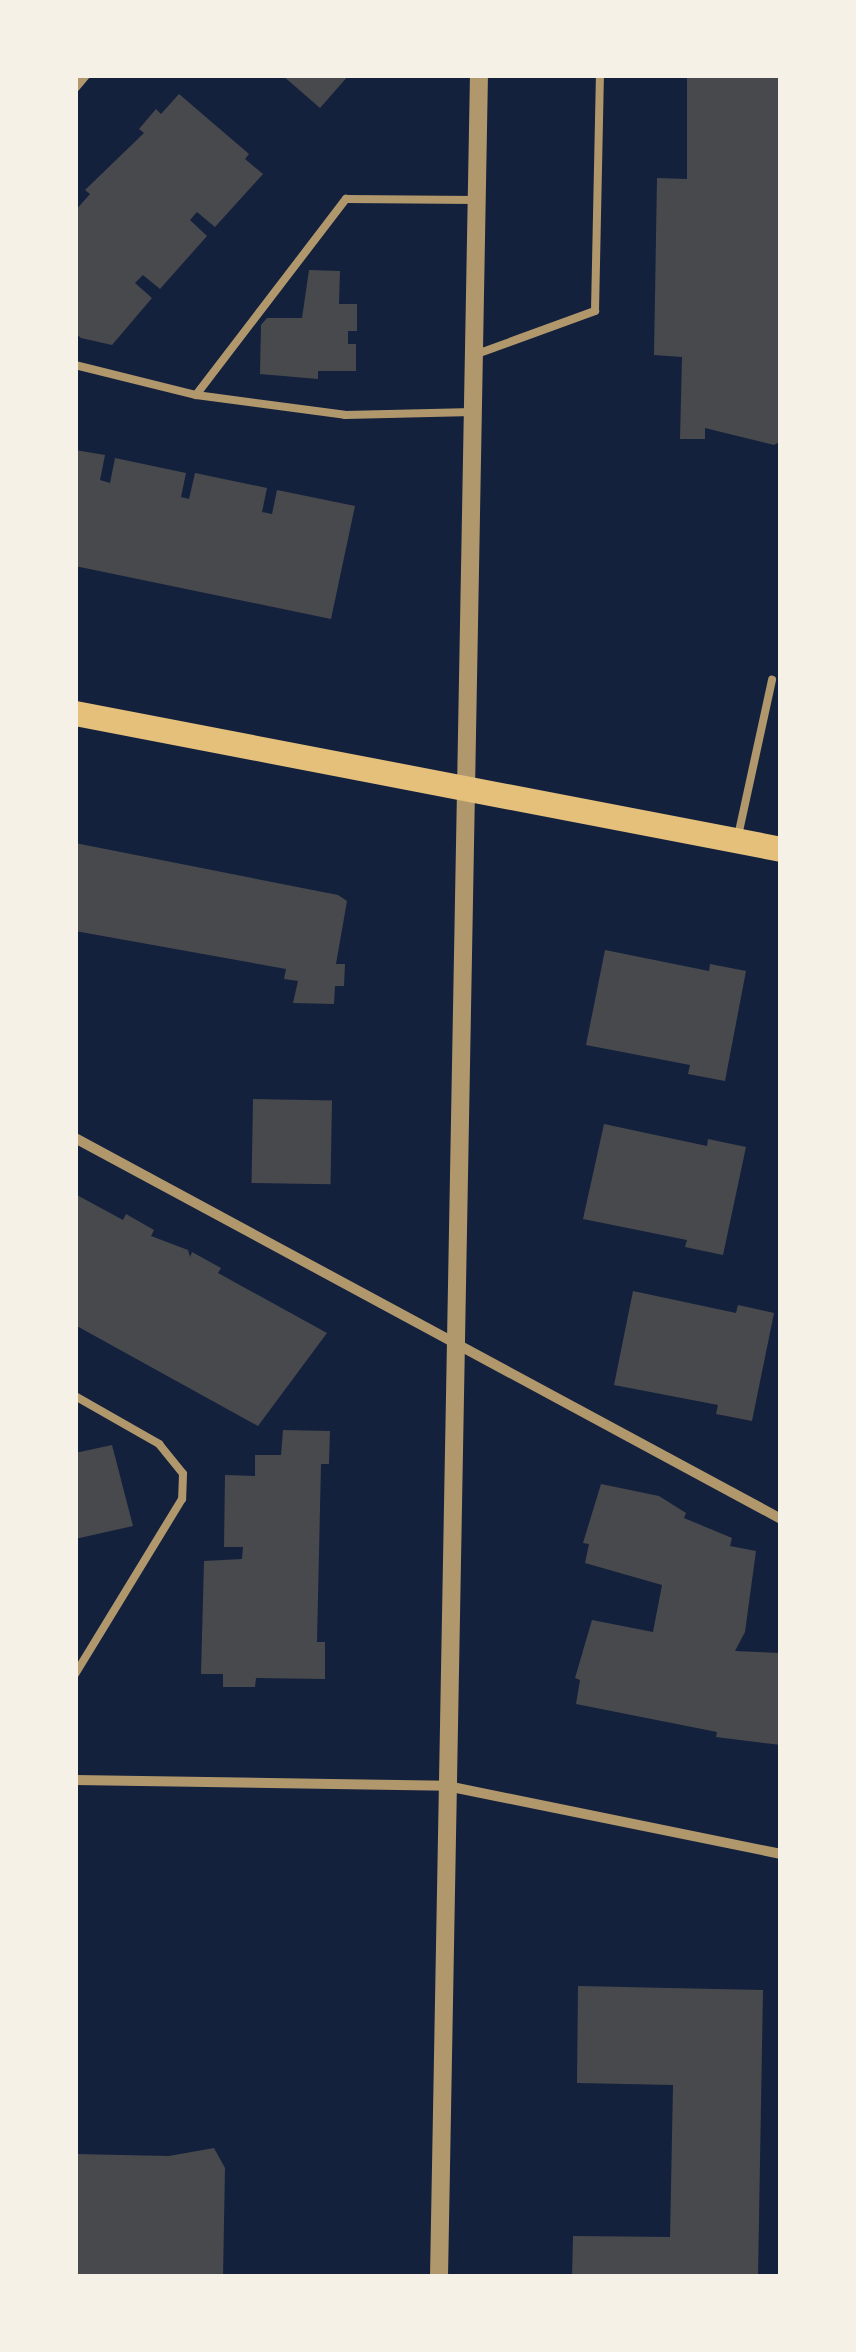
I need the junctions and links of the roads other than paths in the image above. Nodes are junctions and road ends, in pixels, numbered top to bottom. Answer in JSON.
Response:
{"nodes":[{"id":1,"x":85,"y":75,"type":"edge"},
{"id":2,"x":479,"y":75,"type":"edge"},
{"id":3,"x":600,"y":75,"type":"edge"},
{"id":4,"x":75,"y":86,"type":"edge"},
{"id":5,"x":477,"y":200,"type":"junction"},
{"id":6,"x":474,"y":355,"type":"junction"},
{"id":7,"x":75,"y":365,"type":"edge"},
{"id":8,"x":196,"y":395,"type":"junction"},
{"id":9,"x":473,"y":412,"type":"junction"},
{"id":10,"x":772,"y":680,"type":"dead end"},
{"id":11,"x":75,"y":713,"type":"edge"},
{"id":12,"x":466,"y":786,"type":"junction"},
{"id":13,"x":738,"y":840,"type":"junction"},
{"id":14,"x":781,"y":849,"type":"edge"},
{"id":15,"x":75,"y":1138,"type":"edge"},
{"id":16,"x":455,"y":1345,"type":"junction"},
{"id":17,"x":75,"y":1396,"type":"edge"},
{"id":18,"x":781,"y":1518,"type":"edge"},
{"id":19,"x":75,"y":1674,"type":"edge"},
{"id":20,"x":75,"y":1780,"type":"edge"},
{"id":21,"x":447,"y":1786,"type":"junction"},
{"id":22,"x":781,"y":1854,"type":"edge"},
{"id":23,"x":439,"y":2277,"type":"edge"}],
"edges":[{"from":1,"to":4,"type":"street"},
{"from":2,"to":5,"type":"street"},
{"from":3,"to":6,"type":"lane"},
{"from":5,"to":6,"type":"street"},
{"from":5,"to":8,"type":"lane"},
{"from":6,"to":9,"type":"street"},
{"from":7,"to":8,"type":"lane"},
{"from":8,"to":9,"type":"lane"},
{"from":9,"to":12,"type":"street"},
{"from":10,"to":13,"type":"lane"},
{"from":11,"to":12,"type":"main road"},
{"from":12,"to":13,"type":"main road"},
{"from":12,"to":16,"type":"street"},
{"from":13,"to":14,"type":"main road"},
{"from":15,"to":16,"type":"street"},
{"from":16,"to":18,"type":"street"},
{"from":16,"to":21,"type":"street"},
{"from":17,"to":19,"type":"lane"},
{"from":20,"to":21,"type":"street"},
{"from":21,"to":22,"type":"street"},
{"from":21,"to":23,"type":"street"}]}
